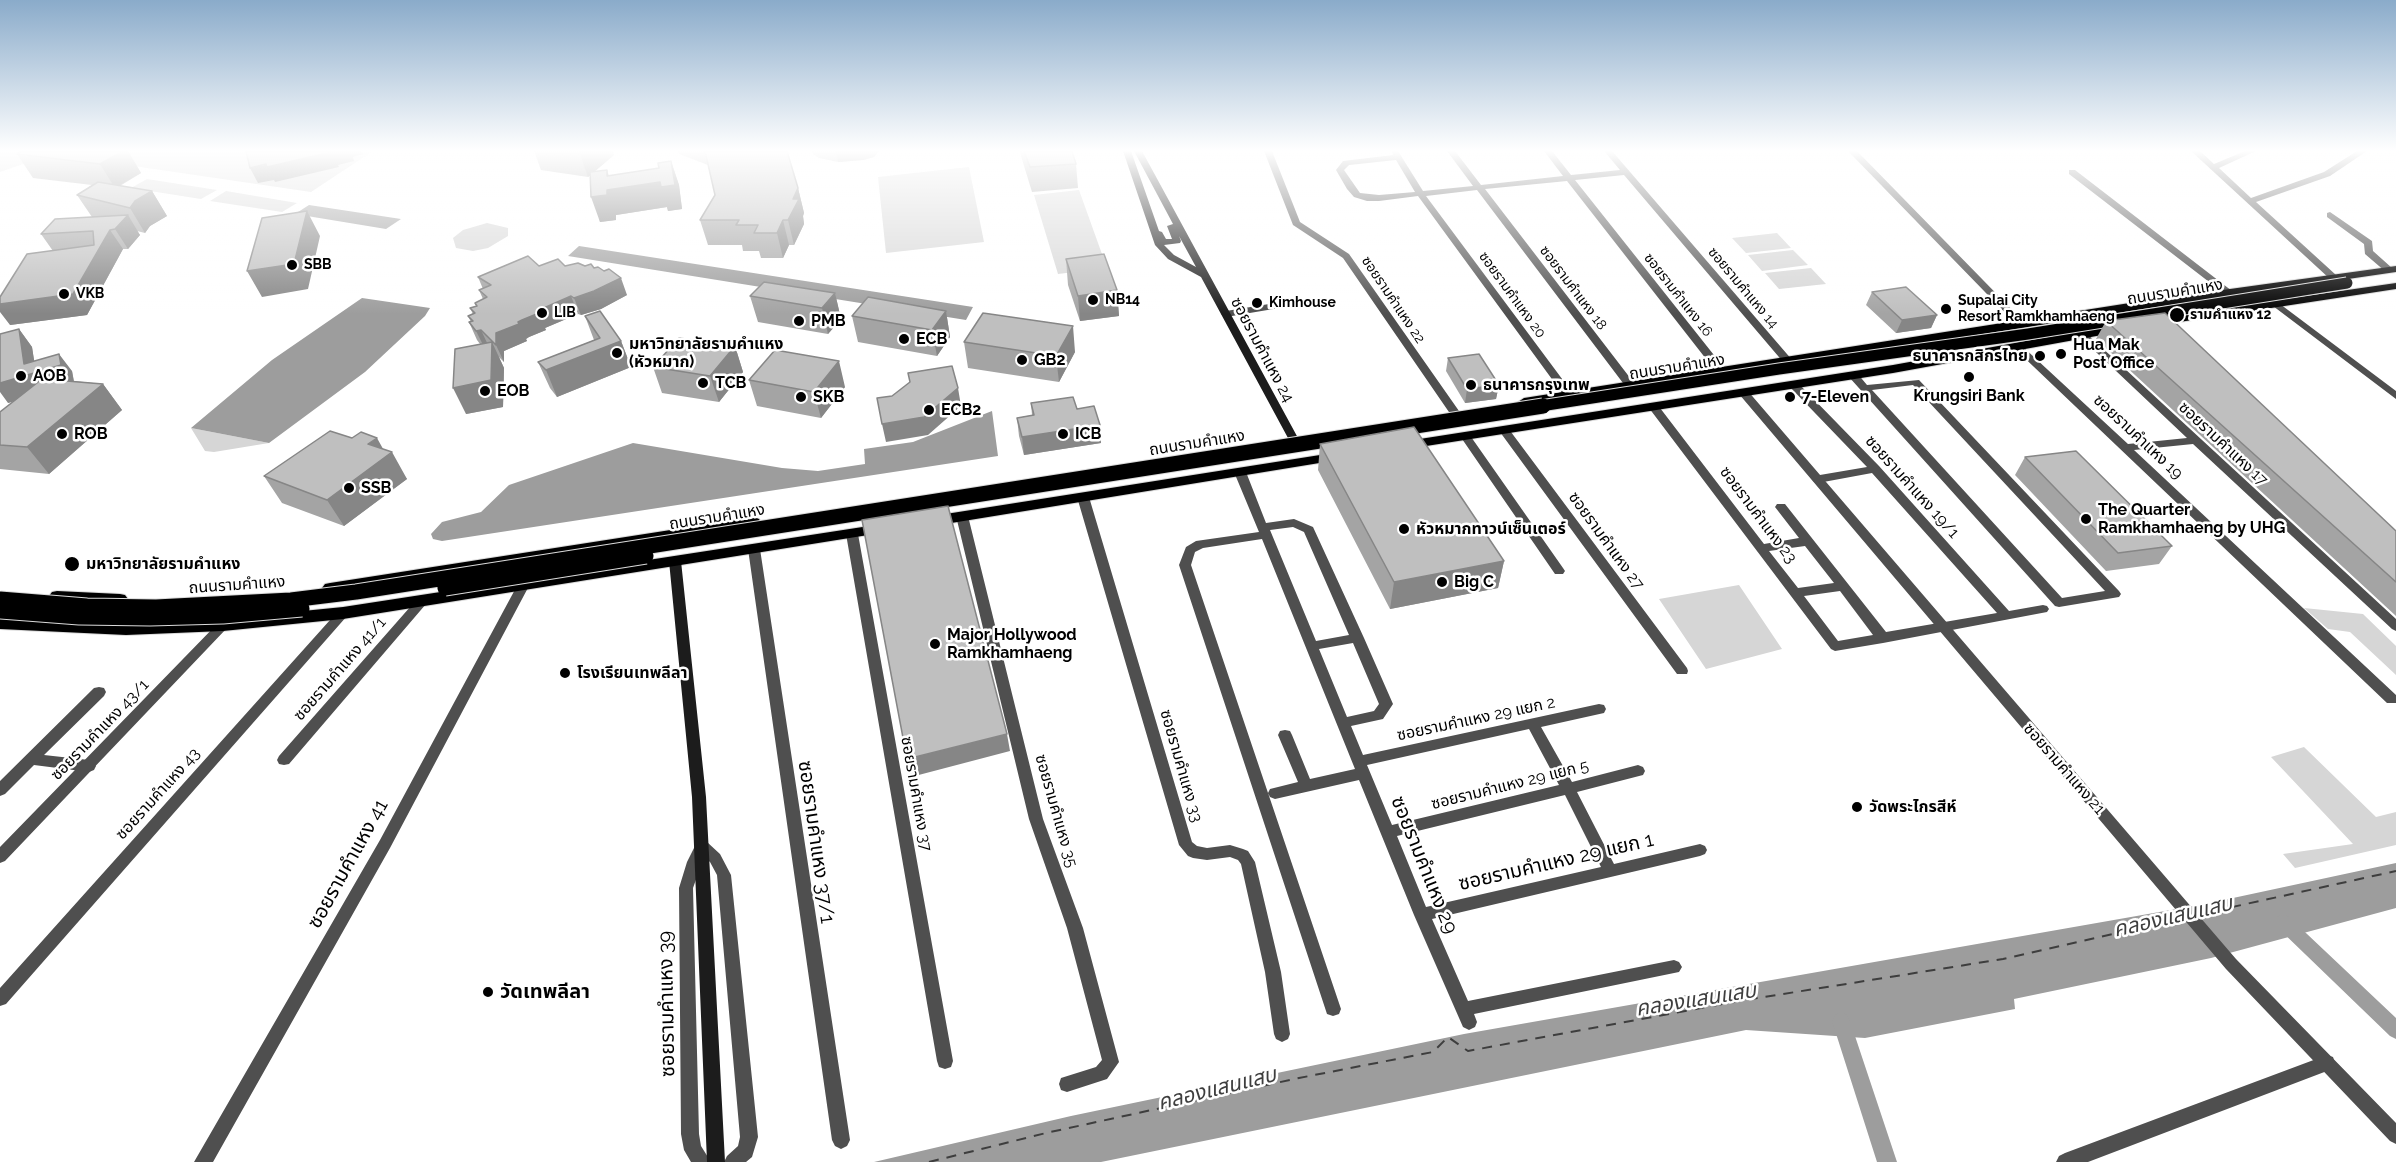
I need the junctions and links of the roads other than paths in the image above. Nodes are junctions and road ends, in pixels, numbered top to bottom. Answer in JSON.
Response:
{"nodes":[{"id":1,"x":1146,"y":205,"type":"edge"},
{"id":2,"x":1163,"y":205,"type":"edge"},
{"id":3,"x":1167,"y":205,"type":"edge"},
{"id":4,"x":1289,"y":205,"type":"edge"},
{"id":5,"x":1429,"y":205,"type":"edge"},
{"id":6,"x":1493,"y":205,"type":"edge"},
{"id":7,"x":1590,"y":205,"type":"edge"},
{"id":8,"x":1655,"y":205,"type":"edge"},
{"id":9,"x":1905,"y":205,"type":"edge"},
{"id":10,"x":2115,"y":205,"type":"edge"},
{"id":11,"x":2256,"y":205,"type":"edge"},
{"id":12,"x":2330,"y":215,"type":"dead end"},
{"id":13,"x":1156,"y":232,"type":"junction"},
{"id":14,"x":2394,"y":271,"type":"edge"},
{"id":15,"x":1205,"y":277,"type":"junction"},
{"id":16,"x":2333,"y":277,"type":"junction"},
{"id":17,"x":2396,"y":286,"type":"edge"},
{"id":18,"x":2229,"y":293,"type":"junction"},
{"id":19,"x":1306,"y":301,"type":"dead end"},
{"id":20,"x":2276,"y":304,"type":"junction"},
{"id":21,"x":1226,"y":314,"type":"junction"},
{"id":22,"x":2022,"y":325,"type":"junction"},
{"id":23,"x":2078,"y":335,"type":"junction"},
{"id":24,"x":2018,"y":347,"type":"junction"},
{"id":25,"x":1788,"y":361,"type":"junction"},
{"id":26,"x":1721,"y":371,"type":"junction"},
{"id":27,"x":1853,"y":375,"type":"junction"},
{"id":28,"x":1793,"y":384,"type":"junction"},
{"id":29,"x":1630,"y":385,"type":"junction"},
{"id":30,"x":1865,"y":388,"type":"junction"},
{"id":31,"x":1743,"y":392,"type":"junction"},
{"id":32,"x":1569,"y":395,"type":"junction"},
{"id":33,"x":2396,"y":396,"type":"edge"},
{"id":34,"x":1537,"y":400,"type":"junction"},
{"id":35,"x":1653,"y":406,"type":"junction"},
{"id":36,"x":1455,"y":414,"type":"junction"},
{"id":37,"x":1554,"y":422,"type":"junction"},
{"id":38,"x":1504,"y":430,"type":"junction"},
{"id":39,"x":1465,"y":436,"type":"junction"},
{"id":40,"x":1293,"y":438,"type":"junction"},
{"id":41,"x":2195,"y":440,"type":"junction"},
{"id":42,"x":1396,"y":447,"type":"edge"},
{"id":43,"x":2126,"y":448,"type":"junction"},
{"id":44,"x":1350,"y":454,"type":"edge"},
{"id":45,"x":1316,"y":460,"type":"junction"},
{"id":46,"x":1875,"y":469,"type":"junction"},
{"id":47,"x":1240,"y":472,"type":"junction"},
{"id":48,"x":1818,"y":479,"type":"junction"},
{"id":49,"x":1083,"y":497,"type":"junction"},
{"id":50,"x":1781,"y":507,"type":"dead end"},
{"id":51,"x":962,"y":516,"type":"junction"},
{"id":52,"x":916,"y":524,"type":"edge"},
{"id":53,"x":893,"y":528,"type":"edge"},
{"id":54,"x":1264,"y":531,"type":"junction"},
{"id":55,"x":674,"y":534,"type":"junction"},
{"id":56,"x":852,"y":534,"type":"junction"},
{"id":57,"x":1808,"y":541,"type":"junction"},
{"id":58,"x":1762,"y":548,"type":"junction"},
{"id":59,"x":754,"y":549,"type":"junction"},
{"id":60,"x":675,"y":561,"type":"junction"},
{"id":61,"x":1559,"y":571,"type":"dead end"},
{"id":62,"x":524,"y":584,"type":"junction"},
{"id":63,"x":1842,"y":586,"type":"junction"},
{"id":64,"x":340,"y":587,"type":"junction"},
{"id":65,"x":0,"y":591,"type":"edge"},
{"id":66,"x":1796,"y":593,"type":"junction"},
{"id":67,"x":0,"y":599,"type":"edge"},
{"id":68,"x":422,"y":601,"type":"junction"},
{"id":69,"x":2043,"y":609,"type":"dead end"},
{"id":70,"x":0,"y":611,"type":"edge"},
{"id":71,"x":338,"y":613,"type":"junction"},
{"id":72,"x":2005,"y":614,"type":"junction"},
{"id":73,"x":0,"y":622,"type":"edge"},
{"id":74,"x":223,"y":625,"type":"junction"},
{"id":75,"x":1942,"y":626,"type":"junction"},
{"id":76,"x":2396,"y":626,"type":"edge"},
{"id":77,"x":1358,"y":638,"type":"junction"},
{"id":78,"x":1882,"y":638,"type":"junction"},
{"id":79,"x":1311,"y":646,"type":"junction"},
{"id":80,"x":1682,"y":671,"type":"dead end"},
{"id":81,"x":99,"y":692,"type":"dead end"},
{"id":82,"x":2392,"y":699,"type":"dead end"},
{"id":83,"x":1599,"y":709,"type":"dead end"},
{"id":84,"x":1343,"y":723,"type":"junction"},
{"id":85,"x":1532,"y":723,"type":"junction"},
{"id":86,"x":1285,"y":735,"type":"dead end"},
{"id":87,"x":32,"y":759,"type":"junction"},
{"id":88,"x":284,"y":760,"type":"dead end"},
{"id":89,"x":89,"y":766,"type":"junction"},
{"id":90,"x":1362,"y":767,"type":"junction"},
{"id":91,"x":1638,"y":771,"type":"dead end"},
{"id":92,"x":1306,"y":786,"type":"junction"},
{"id":93,"x":1569,"y":789,"type":"junction"},
{"id":94,"x":0,"y":790,"type":"edge"},
{"id":95,"x":1275,"y":793,"type":"dead end"},
{"id":96,"x":1389,"y":832,"type":"junction"},
{"id":97,"x":702,"y":846,"type":"junction"},
{"id":98,"x":1700,"y":850,"type":"dead end"},
{"id":99,"x":0,"y":857,"type":"edge"},
{"id":100,"x":1610,"y":870,"type":"junction"},
{"id":101,"x":1422,"y":915,"type":"junction"},
{"id":102,"x":1674,"y":967,"type":"dead end"},
{"id":103,"x":0,"y":999,"type":"edge"},
{"id":104,"x":1333,"y":1009,"type":"dead end"},
{"id":105,"x":1282,"y":1034,"type":"dead end"},
{"id":106,"x":945,"y":1060,"type":"dead end"},
{"id":107,"x":2327,"y":1063,"type":"junction"},
{"id":108,"x":1067,"y":1084,"type":"dead end"},
{"id":109,"x":2396,"y":1135,"type":"edge"},
{"id":110,"x":841,"y":1140,"type":"dead end"},
{"id":111,"x":739,"y":1156,"type":"edge"},
{"id":112,"x":203,"y":1162,"type":"edge"},
{"id":113,"x":702,"y":1162,"type":"edge"},
{"id":114,"x":716,"y":1162,"type":"edge"},
{"id":115,"x":2066,"y":1162,"type":"edge"}],
"edges":[{"from":1,"to":13,"type":"main road","name":"ซอยรามคำแหง 24"},
{"from":2,"to":13,"type":"main road"},
{"from":3,"to":15,"type":"main road","name":"ซอยรามคำแหง 24"},
{"from":4,"to":36,"type":"street","name":"ซอยรามคำแหง 22"},
{"from":5,"to":32,"type":"street","name":"ซอยรามคำแหง 20"},
{"from":6,"to":29,"type":"street","name":"ซอยรามคำแหง 18"},
{"from":7,"to":26,"type":"street","name":"ซอยรามคำแหง 16"},
{"from":8,"to":25,"type":"street","name":"ซอยรามคำแหง 14"},
{"from":9,"to":22,"type":"street"},
{"from":10,"to":18,"type":"street"},
{"from":11,"to":16,"type":"street"},
{"from":12,"to":14,"type":"street"},
{"from":13,"to":15,"type":"main road","name":"ซอยรามคำแหง 24"},
{"from":14,"to":16,"type":"main road","name":"ถนนรามคำแหง"},
{"from":14,"to":67,"type":"main road","name":"ถนนรามคำแหง","bridge":true},
{"from":15,"to":21,"type":"main road","name":"ซอยรามคำแหง 24"},
{"from":16,"to":18,"type":"main road","name":"ถนนรามคำแหง"},
{"from":17,"to":20,"type":"main road","name":"ถนนรามคำแหง"},
{"from":18,"to":22,"type":"main road","name":"ถนนรามคำแหง"},
{"from":19,"to":21,"type":"street"},
{"from":20,"to":23,"type":"main road","name":"ถนนรามคำแหง"},
{"from":20,"to":33,"type":"street"},
{"from":21,"to":40,"type":"main road","name":"ซอยรามคำแหง 24"},
{"from":22,"to":25,"type":"main road","name":"ถนนรามคำแหง"},
{"from":23,"to":24,"type":"main road","name":"ถนนรามคำแหง"},
{"from":23,"to":41,"type":"street","name":"ซอยรามคำแหง 17"},
{"from":23,"to":70,"type":"main road","name":"ถนนรามคำแหง","bridge":true},
{"from":24,"to":27,"type":"main road","name":"ถนนรามคำแหง"},
{"from":24,"to":43,"type":"street","name":"ซอยรามคำแหง 19"},
{"from":25,"to":26,"type":"main road","name":"ถนนรามคำแหง"},
{"from":26,"to":29,"type":"main road","name":"ถนนรามคำแหง"},
{"from":27,"to":28,"type":"main road","name":"ถนนรามคำแหง"},
{"from":27,"to":30,"type":"street"},
{"from":28,"to":31,"type":"main road","name":"ถนนรามคำแหง"},
{"from":28,"to":46,"type":"street","name":"ซอยรามคำแหง 19/1"},
{"from":29,"to":32,"type":"main road","name":"ถนนรามคำแหง"},
{"from":30,"to":30,"type":"street"},
{"from":31,"to":35,"type":"main road","name":"ถนนรามคำแหง"},
{"from":31,"to":48,"type":"street","name":"ซอยรามคำแหง 21"},
{"from":32,"to":34,"type":"main road","name":"ถนนรามคำแหง"},
{"from":34,"to":36,"type":"main road","name":"ถนนรามคำแหง"},
{"from":34,"to":37,"type":"main road"},
{"from":35,"to":37,"type":"main road","name":"ถนนรามคำแหง"},
{"from":35,"to":58,"type":"street","name":"ซอยรามคำแหง 23"},
{"from":36,"to":40,"type":"main road","name":"ถนนรามคำแหง"},
{"from":37,"to":38,"type":"main road","name":"ถนนรามคำแหง"},
{"from":38,"to":39,"type":"main road","name":"ถนนรามคำแหง"},
{"from":38,"to":80,"type":"street","name":"ซอยรามคำแหง 27"},
{"from":39,"to":42,"type":"main road","name":"ถนนรามคำแหง"},
{"from":39,"to":61,"type":"street"},
{"from":40,"to":45,"type":"main road"},
{"from":40,"to":55,"type":"main road","name":"ถนนรามคำแหง"},
{"from":41,"to":43,"type":"street"},
{"from":41,"to":76,"type":"street","name":"ซอยรามคำแหง 17"},
{"from":43,"to":82,"type":"street","name":"ซอยรามคำแหง 19"},
{"from":44,"to":45,"type":"main road"},
{"from":45,"to":47,"type":"main road"},
{"from":46,"to":48,"type":"street"},
{"from":46,"to":72,"type":"street","name":"ซอยรามคำแหง 19/1"},
{"from":47,"to":49,"type":"main road"},
{"from":47,"to":54,"type":"street","name":"ซอยรามคำแหง 29"},
{"from":48,"to":75,"type":"street","name":"ซอยรามคำแหง 21"},
{"from":49,"to":51,"type":"main road"},
{"from":49,"to":105,"type":"street","name":"ซอยรามคำแหง 33"},
{"from":50,"to":57,"type":"street"},
{"from":51,"to":52,"type":"main road"},
{"from":51,"to":108,"type":"street","name":"ซอยรามคำแหง 35"},
{"from":53,"to":56,"type":"main road"},
{"from":54,"to":77,"type":"street"},
{"from":54,"to":79,"type":"street","name":"ซอยรามคำแหง 29"},
{"from":54,"to":104,"type":"street"},
{"from":55,"to":60,"type":"main road"},
{"from":55,"to":64,"type":"main road","name":"ถนนรามคำแหง"},
{"from":56,"to":59,"type":"main road"},
{"from":56,"to":106,"type":"street","name":"ซอยรามคำแหง 37"},
{"from":57,"to":58,"type":"street"},
{"from":57,"to":63,"type":"street"},
{"from":58,"to":66,"type":"street","name":"ซอยรามคำแหง 23"},
{"from":59,"to":60,"type":"main road"},
{"from":59,"to":110,"type":"street","name":"ซอยรามคำแหง 37/1"},
{"from":60,"to":62,"type":"main road"},
{"from":60,"to":97,"type":"main road","name":"ซอยรามคำแหง 39"},
{"from":62,"to":68,"type":"main road"},
{"from":62,"to":112,"type":"street","name":"ซอยรามคำแหง 41"},
{"from":63,"to":66,"type":"street"},
{"from":63,"to":78,"type":"street"},
{"from":64,"to":65,"type":"main road","name":"ถนนรามคำแหง"},
{"from":64,"to":71,"type":"main road"},
{"from":66,"to":78,"type":"street","name":"ซอยรามคำแหง 23"},
{"from":68,"to":71,"type":"main road"},
{"from":68,"to":88,"type":"street","name":"ซอยรามคำแหง 41/1"},
{"from":69,"to":72,"type":"street"},
{"from":71,"to":74,"type":"main road"},
{"from":71,"to":103,"type":"street","name":"ซอยรามคำแหง 43"},
{"from":72,"to":75,"type":"street"},
{"from":73,"to":74,"type":"main road"},
{"from":74,"to":89,"type":"street","name":"ซอยรามคำแหง 43/1"},
{"from":75,"to":78,"type":"street"},
{"from":75,"to":107,"type":"street","name":"ซอยรามคำแหง 21"},
{"from":77,"to":79,"type":"street"},
{"from":77,"to":84,"type":"street"},
{"from":79,"to":84,"type":"street","name":"ซอยรามคำแหง 29"},
{"from":81,"to":87,"type":"street"},
{"from":83,"to":85,"type":"street","name":"ซอยรามคำแหง 29 แยก 2"},
{"from":84,"to":90,"type":"street","name":"ซอยรามคำแหง 29"},
{"from":85,"to":90,"type":"street","name":"ซอยรามคำแหง 29 แยก 2"},
{"from":85,"to":93,"type":"street"},
{"from":86,"to":92,"type":"street"},
{"from":87,"to":89,"type":"street"},
{"from":87,"to":94,"type":"street"},
{"from":89,"to":99,"type":"street","name":"ซอยรามคำแหง 43/1"},
{"from":90,"to":92,"type":"street","name":"ซอยรามคำแหง 29 แยก 2"},
{"from":90,"to":96,"type":"street","name":"ซอยรามคำแหง 29"},
{"from":91,"to":93,"type":"street","name":"ซอยรามคำแหง 29 แยก 5"},
{"from":92,"to":95,"type":"street","name":"ซอยรามคำแหง 29 แยก 2"},
{"from":93,"to":96,"type":"street","name":"ซอยรามคำแหง 29 แยก 5"},
{"from":93,"to":100,"type":"street"},
{"from":96,"to":101,"type":"street","name":"ซอยรามคำแหง 29"},
{"from":97,"to":111,"type":"street"},
{"from":97,"to":113,"type":"street","name":"ซอยรามคำแหง 39"},
{"from":97,"to":114,"type":"main road","name":"ซอยรามคำแหง 39"},
{"from":98,"to":100,"type":"street","name":"ซอยรามคำแหง 29 แยก 1"},
{"from":100,"to":101,"type":"street","name":"ซอยรามคำแหง 29 แยก 1"},
{"from":101,"to":102,"type":"street","name":"ซอยรามคำแหง 29"},
{"from":107,"to":109,"type":"street","name":"ซอยรามคำแหง 21"},
{"from":107,"to":115,"type":"street"}]}
